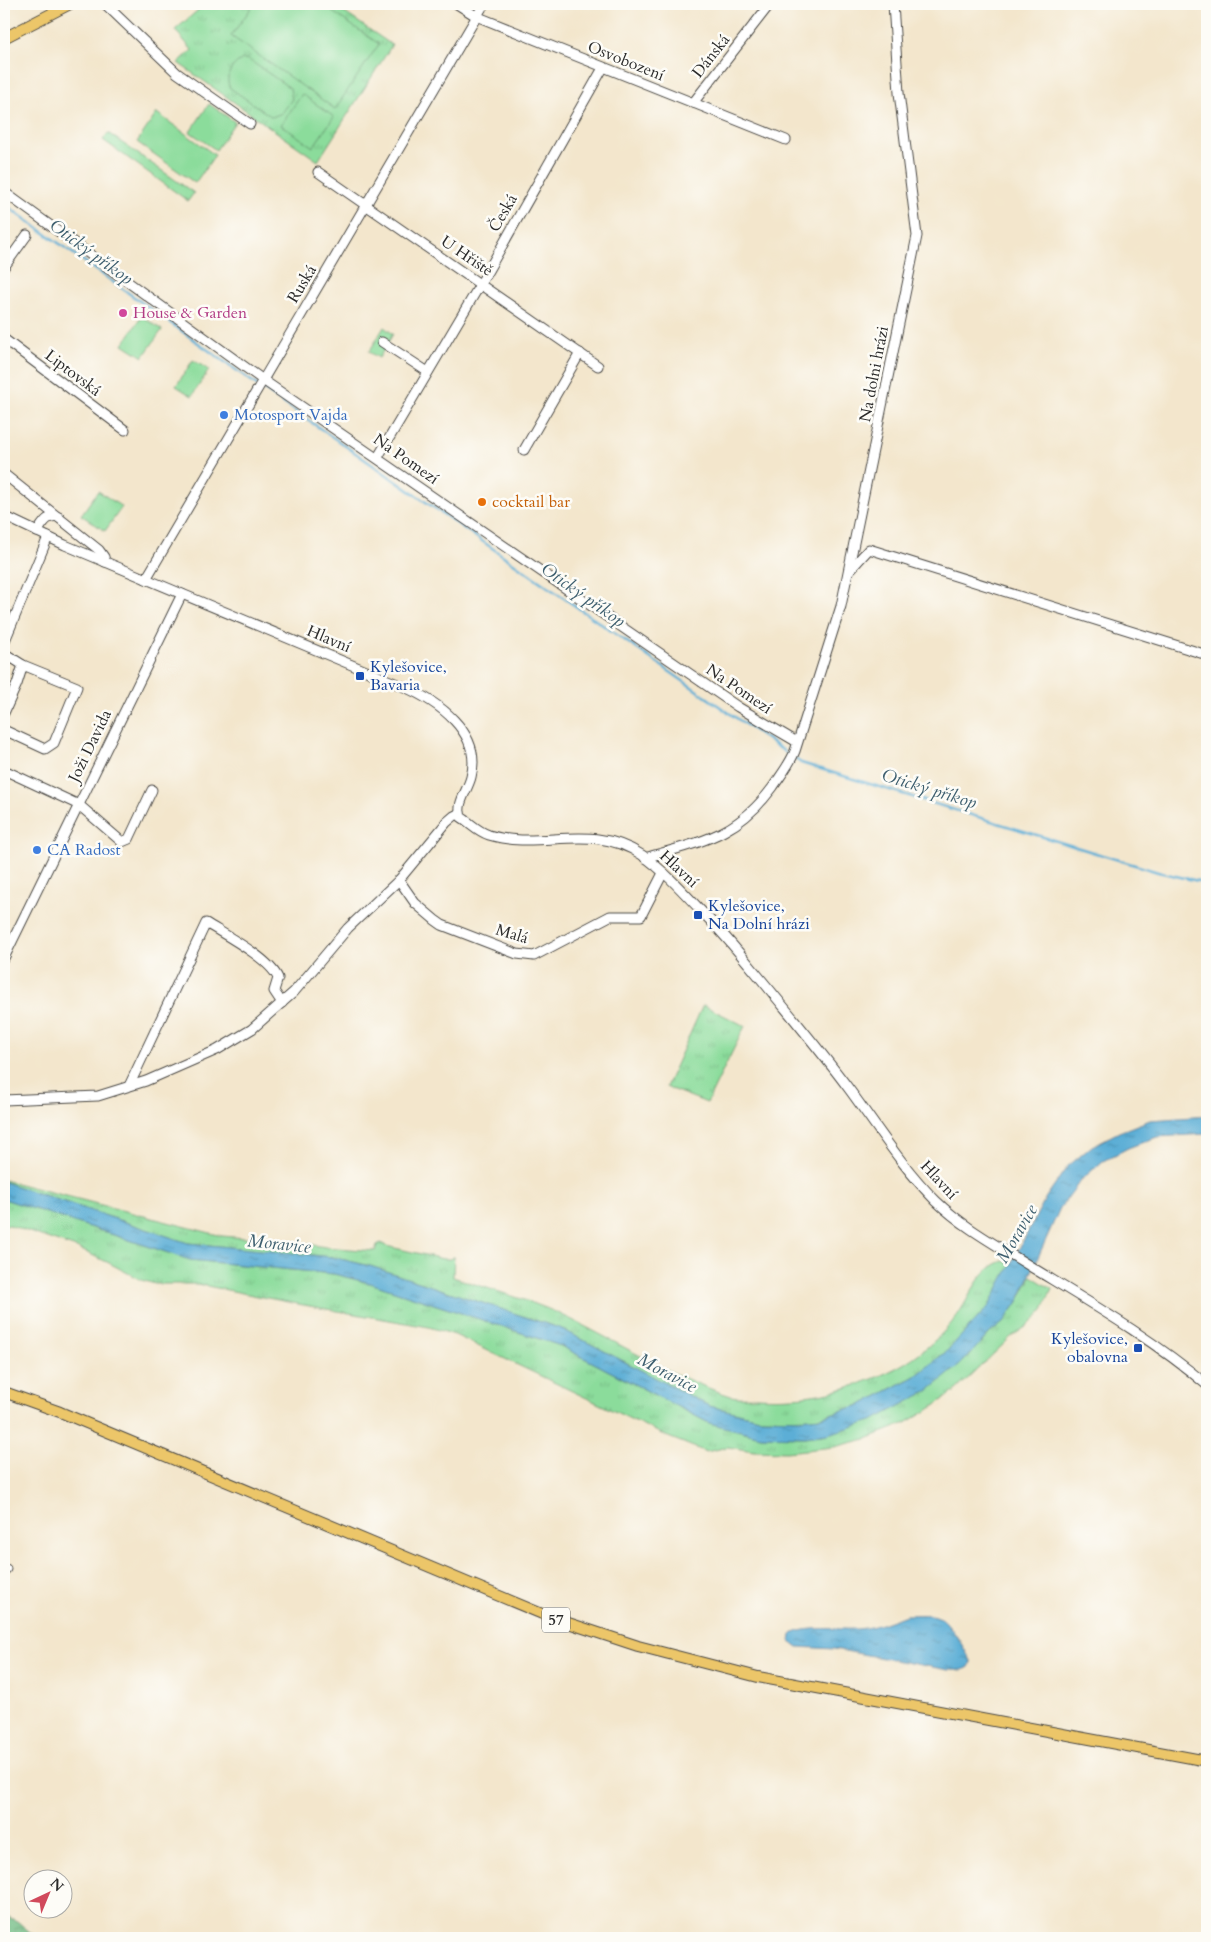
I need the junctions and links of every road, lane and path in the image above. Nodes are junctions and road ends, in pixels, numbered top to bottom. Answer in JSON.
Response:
{"nodes":[{"id":1,"x":70,"y":4,"type":"edge"},
{"id":2,"x":105,"y":4,"type":"edge"},
{"id":3,"x":457,"y":4,"type":"edge"},
{"id":4,"x":484,"y":4,"type":"edge"},
{"id":5,"x":770,"y":4,"type":"edge"},
{"id":6,"x":893,"y":4,"type":"edge"},
{"id":7,"x":476,"y":16,"type":"junction"},
{"id":8,"x":4,"y":38,"type":"edge"},
{"id":9,"x":603,"y":68,"type":"junction"},
{"id":10,"x":693,"y":103,"type":"junction"},
{"id":11,"x":250,"y":124,"type":"dead end"},
{"id":12,"x":786,"y":140,"type":"dead end"},
{"id":13,"x":318,"y":172,"type":"dead end"},
{"id":14,"x":4,"y":192,"type":"edge"},
{"id":15,"x":366,"y":205,"type":"junction"},
{"id":16,"x":27,"y":235,"type":"dead end"},
{"id":17,"x":4,"y":268,"type":"edge"},
{"id":18,"x":480,"y":283,"type":"junction"},
{"id":19,"x":4,"y":340,"type":"edge"},
{"id":20,"x":382,"y":342,"type":"dead end"},
{"id":21,"x":580,"y":353,"type":"junction"},
{"id":22,"x":598,"y":366,"type":"dead end"},
{"id":23,"x":428,"y":372,"type":"junction"},
{"id":24,"x":260,"y":384,"type":"junction"},
{"id":25,"x":124,"y":430,"type":"dead end"},
{"id":26,"x":524,"y":450,"type":"dead end"},
{"id":27,"x":378,"y":457,"type":"junction"},
{"id":28,"x":4,"y":474,"type":"edge"},
{"id":29,"x":4,"y":516,"type":"edge"},
{"id":30,"x":59,"y":518,"type":"junction"},
{"id":31,"x":67,"y":524,"type":"junction"},
{"id":32,"x":37,"y":532,"type":"junction"},
{"id":33,"x":48,"y":537,"type":"junction"},
{"id":34,"x":65,"y":545,"type":"junction"},
{"id":35,"x":105,"y":562,"type":"junction"},
{"id":36,"x":848,"y":571,"type":"junction"},
{"id":37,"x":146,"y":579,"type":"junction"},
{"id":38,"x":182,"y":594,"type":"junction"},
{"id":39,"x":4,"y":643,"type":"edge"},
{"id":40,"x":4,"y":653,"type":"edge"},
{"id":41,"x":1207,"y":655,"type":"edge"},
{"id":42,"x":23,"y":665,"type":"junction"},
{"id":43,"x":4,"y":713,"type":"edge"},
{"id":44,"x":4,"y":730,"type":"edge"},
{"id":45,"x":796,"y":746,"type":"junction"},
{"id":46,"x":4,"y":770,"type":"edge"},
{"id":47,"x":152,"y":790,"type":"dead end"},
{"id":48,"x":79,"y":805,"type":"junction"},
{"id":49,"x":460,"y":814,"type":"junction"},
{"id":50,"x":645,"y":858,"type":"junction"},
{"id":51,"x":663,"y":873,"type":"junction"},
{"id":52,"x":399,"y":880,"type":"junction"},
{"id":53,"x":4,"y":958,"type":"edge"},
{"id":54,"x":282,"y":1002,"type":"junction"},
{"id":55,"x":129,"y":1086,"type":"junction"},
{"id":56,"x":4,"y":1100,"type":"edge"},
{"id":57,"x":1207,"y":1385,"type":"edge"},
{"id":58,"x":4,"y":1392,"type":"edge"},
{"id":59,"x":1207,"y":1761,"type":"edge"}],
"edges":[{"from":1,"to":8,"type":"main road"},
{"from":2,"to":11,"type":"street"},
{"from":3,"to":7,"type":"street","name":"Osvobození"},
{"from":4,"to":7,"type":"street","name":"Ruská"},
{"from":5,"to":10,"type":"street","name":"Dánská"},
{"from":6,"to":36,"type":"street","name":"Na dolni hrázi"},
{"from":7,"to":9,"type":"street","name":"Osvobození"},
{"from":7,"to":15,"type":"street","name":"Ruská"},
{"from":9,"to":10,"type":"street","name":"Osvobození"},
{"from":9,"to":18,"type":"street","name":"Česká"},
{"from":10,"to":12,"type":"street","name":"Osvobození"},
{"from":13,"to":15,"type":"street","name":"U Hřiště"},
{"from":14,"to":24,"type":"street","name":"Na Pomezí"},
{"from":15,"to":18,"type":"street","name":"U Hřiště"},
{"from":15,"to":24,"type":"street","name":"Ruská"},
{"from":16,"to":17,"type":"street"},
{"from":18,"to":21,"type":"street","name":"U Hřiště"},
{"from":18,"to":23,"type":"street","name":"Česká"},
{"from":19,"to":25,"type":"street","name":"Liptovská"},
{"from":20,"to":23,"type":"street"},
{"from":21,"to":22,"type":"street","name":"U Hřiště"},
{"from":21,"to":26,"type":"street"},
{"from":23,"to":27,"type":"street","name":"Česká"},
{"from":24,"to":27,"type":"street","name":"Na Pomezí"},
{"from":24,"to":37,"type":"street","name":"Ruská"},
{"from":27,"to":45,"type":"street","name":"Na Pomezí"},
{"from":28,"to":30,"type":"street","name":"Hlavní"},
{"from":29,"to":32,"type":"street","name":"Hlavní"},
{"from":30,"to":31,"type":"street","name":"Hlavní"},
{"from":30,"to":32,"type":"street"},
{"from":31,"to":34,"type":"street"},
{"from":31,"to":35,"type":"street","name":"Hlavní"},
{"from":32,"to":33,"type":"street","name":"Hlavní"},
{"from":33,"to":34,"type":"street","name":"Hlavní"},
{"from":33,"to":39,"type":"street"},
{"from":34,"to":35,"type":"street","name":"Hlavní"},
{"from":35,"to":37,"type":"street","name":"Hlavní"},
{"from":36,"to":41,"type":"street"},
{"from":36,"to":45,"type":"street","name":"Na dolni hrázi"},
{"from":37,"to":38,"type":"street","name":"Hlavní"},
{"from":38,"to":48,"type":"street","name":"Joži Davida"},
{"from":38,"to":49,"type":"street","name":"Hlavní"},
{"from":40,"to":42,"type":"street"},
{"from":42,"to":43,"type":"street"},
{"from":42,"to":44,"type":"street"},
{"from":45,"to":50,"type":"street","name":"Na dolni hrázi"},
{"from":46,"to":48,"type":"street"},
{"from":47,"to":48,"type":"street","name":"Joži Davida"},
{"from":48,"to":53,"type":"street"},
{"from":49,"to":50,"type":"street","name":"Hlavní"},
{"from":49,"to":52,"type":"street"},
{"from":50,"to":51,"type":"street","name":"Hlavní"},
{"from":51,"to":52,"type":"street","name":"Malá"},
{"from":51,"to":57,"type":"street","name":"Hlavní"},
{"from":52,"to":54,"type":"street"},
{"from":54,"to":55,"type":"street"},
{"from":54,"to":55,"type":"street"},
{"from":55,"to":56,"type":"street"},
{"from":58,"to":59,"type":"main road","number":"57"}]}
